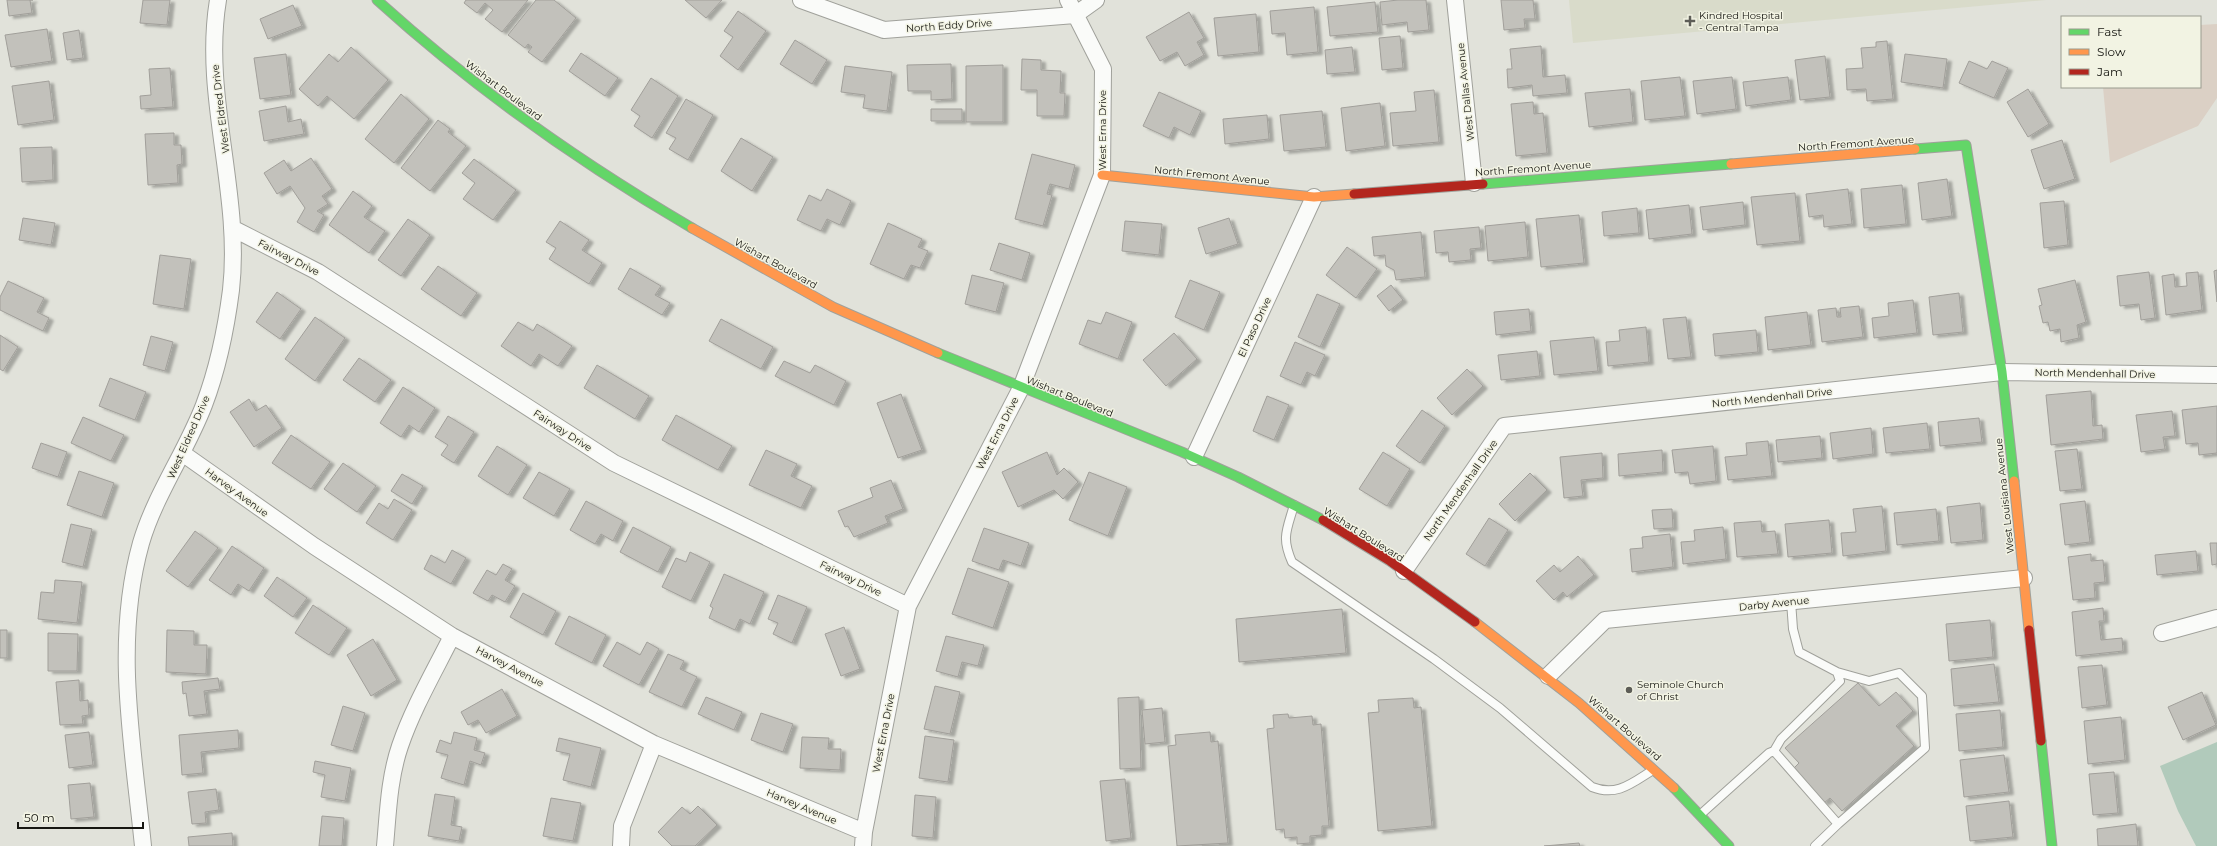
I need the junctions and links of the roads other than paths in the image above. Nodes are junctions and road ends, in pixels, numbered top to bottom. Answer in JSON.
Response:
{"nodes":[{"id":1,"x":218,"y":0,"type":"edge"},
{"id":2,"x":377,"y":0,"type":"edge"},
{"id":3,"x":801,"y":0,"type":"edge"},
{"id":4,"x":1068,"y":0,"type":"edge"},
{"id":5,"x":1096,"y":0,"type":"edge"},
{"id":6,"x":1455,"y":0,"type":"edge"},
{"id":7,"x":1075,"y":15,"type":"junction"},
{"id":8,"x":1966,"y":145,"type":"joint"},
{"id":9,"x":1102,"y":175,"type":"junction"},
{"id":10,"x":1474,"y":183,"type":"junction"},
{"id":11,"x":1314,"y":197,"type":"junction"},
{"id":12,"x":232,"y":228,"type":"junction"},
{"id":13,"x":2002,"y":372,"type":"junction"},
{"id":14,"x":2217,"y":375,"type":"edge"},
{"id":15,"x":1021,"y":388,"type":"junction"},
{"id":16,"x":182,"y":452,"type":"junction"},
{"id":17,"x":1194,"y":457,"type":"junction"},
{"id":18,"x":1294,"y":504,"type":"junction"},
{"id":19,"x":1404,"y":571,"type":"junction"},
{"id":20,"x":2024,"y":578,"type":"junction"},
{"id":21,"x":1791,"y":602,"type":"junction"},
{"id":22,"x":908,"y":606,"type":"junction"},
{"id":23,"x":2217,"y":618,"type":"edge"},
{"id":24,"x":2162,"y":633,"type":"dead end"},
{"id":25,"x":452,"y":636,"type":"junction"},
{"id":26,"x":1837,"y":672,"type":"junction"},
{"id":27,"x":1548,"y":676,"type":"junction"},
{"id":28,"x":654,"y":744,"type":"junction"},
{"id":29,"x":1774,"y":751,"type":"junction"},
{"id":30,"x":1656,"y":769,"type":"junction"},
{"id":31,"x":1700,"y":815,"type":"junction"},
{"id":32,"x":1838,"y":824,"type":"junction"},
{"id":33,"x":864,"y":839,"type":"edge"},
{"id":34,"x":143,"y":846,"type":"edge"},
{"id":35,"x":385,"y":846,"type":"edge"},
{"id":36,"x":620,"y":846,"type":"edge"},
{"id":37,"x":1729,"y":846,"type":"edge"},
{"id":38,"x":1815,"y":846,"type":"edge"},
{"id":39,"x":2052,"y":846,"type":"edge"}],
"edges":[{"from":1,"to":12,"type":"street","name":"West Eldred Drive"},
{"from":2,"to":15,"type":"street","name":"Wishart Boulevard"},
{"from":3,"to":7,"type":"street","name":"North Eddy Drive"},
{"from":4,"to":7,"type":"street","name":"West Erna Drive"},
{"from":5,"to":7,"type":"street"},
{"from":6,"to":10,"type":"street","name":"West Dallas Avenue"},
{"from":7,"to":9,"type":"street","name":"West Erna Drive"},
{"from":8,"to":10,"type":"street","name":"North Fremont Avenue"},
{"from":8,"to":13,"type":"street","name":"West Louisiana Avenue"},
{"from":9,"to":11,"type":"street","name":"North Fremont Avenue"},
{"from":9,"to":15,"type":"street","name":"West Erna Drive"},
{"from":10,"to":11,"type":"street","name":"North Fremont Avenue"},
{"from":11,"to":17,"type":"street","name":"El Paso Drive"},
{"from":12,"to":16,"type":"street","name":"West Eldred Drive"},
{"from":12,"to":22,"type":"street","name":"Fairway Drive"},
{"from":13,"to":14,"type":"street","name":"North Mendenhall Drive"},
{"from":13,"to":19,"type":"street","name":"North Mendenhall Drive"},
{"from":13,"to":20,"type":"street","name":"West Louisiana Avenue"},
{"from":15,"to":17,"type":"street","name":"Wishart Boulevard"},
{"from":15,"to":22,"type":"street","name":"West Erna Drive"},
{"from":16,"to":25,"type":"street","name":"Harvey Avenue"},
{"from":16,"to":34,"type":"street","name":"West Eldred Drive"},
{"from":17,"to":18,"type":"street","name":"Wishart Boulevard"},
{"from":18,"to":19,"type":"street","name":"Wishart Boulevard"},
{"from":18,"to":30,"type":"lane"},
{"from":19,"to":27,"type":"street","name":"Wishart Boulevard"},
{"from":20,"to":21,"type":"street","name":"Darby Avenue"},
{"from":20,"to":39,"type":"street","name":"West Louisiana Avenue"},
{"from":21,"to":26,"type":"lane"},
{"from":21,"to":27,"type":"street","name":"Darby Avenue"},
{"from":22,"to":33,"type":"street","name":"West Erna Drive"},
{"from":23,"to":24,"type":"street"},
{"from":25,"to":28,"type":"street","name":"Harvey Avenue"},
{"from":25,"to":35,"type":"street"},
{"from":26,"to":29,"type":"lane"},
{"from":26,"to":32,"type":"lane"},
{"from":27,"to":30,"type":"street","name":"Wishart Boulevard"},
{"from":28,"to":33,"type":"street","name":"Harvey Avenue"},
{"from":28,"to":36,"type":"street"},
{"from":29,"to":31,"type":"lane"},
{"from":29,"to":32,"type":"lane"},
{"from":30,"to":31,"type":"street","name":"Wishart Boulevard"},
{"from":31,"to":37,"type":"street","name":"Wishart Boulevard"},
{"from":32,"to":38,"type":"lane"}]}
